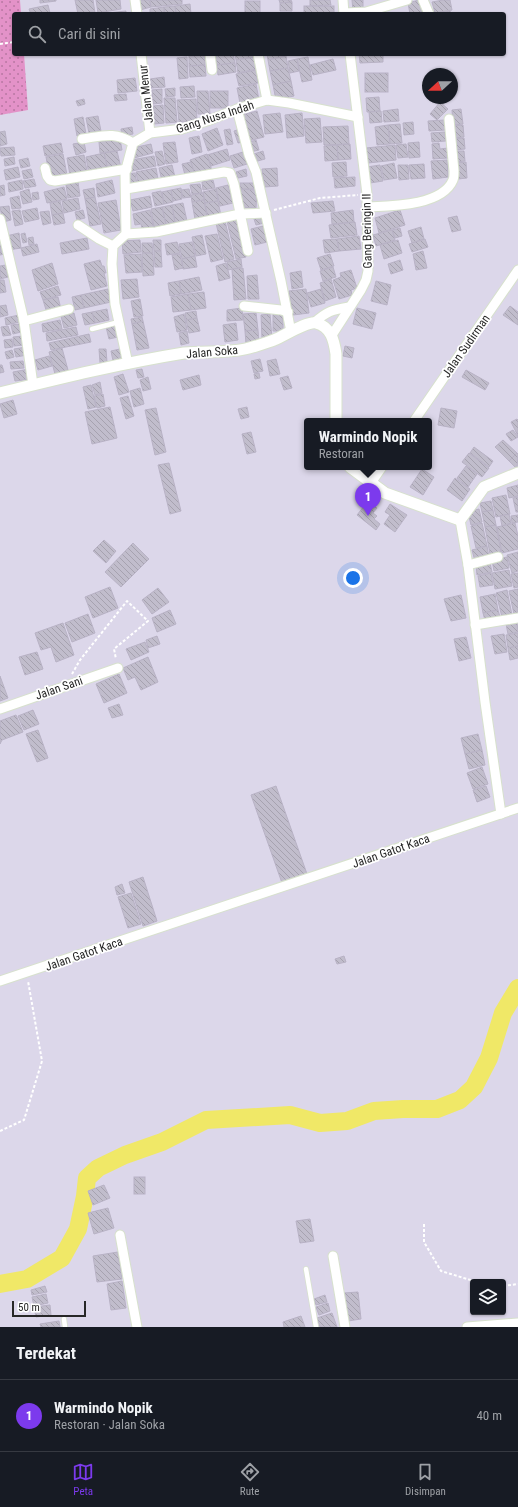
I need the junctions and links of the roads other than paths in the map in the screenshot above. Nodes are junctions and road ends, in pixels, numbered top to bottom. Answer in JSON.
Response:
{"nodes":[{"id":1,"x":135,"y":0,"type":"edge"},
{"id":2,"x":343,"y":0,"type":"edge"},
{"id":3,"x":407,"y":0,"type":"edge"},
{"id":4,"x":423,"y":0,"type":"edge"},
{"id":5,"x":137,"y":12,"type":"edge"},
{"id":6,"x":344,"y":12,"type":"edge"},
{"id":7,"x":366,"y":12,"type":"edge"},
{"id":8,"x":428,"y":12,"type":"edge"},
{"id":9,"x":141,"y":56,"type":"edge"},
{"id":10,"x":210,"y":56,"type":"edge"},
{"id":11,"x":258,"y":56,"type":"edge"},
{"id":12,"x":350,"y":56,"type":"edge"},
{"id":13,"x":212,"y":70,"type":"dead end"},
{"id":14,"x":267,"y":100,"type":"junction"},
{"id":15,"x":237,"y":109,"type":"junction"},
{"id":16,"x":358,"y":117,"type":"junction"},
{"id":17,"x":449,"y":119,"type":"dead end"},
{"id":18,"x":150,"y":133,"type":"junction"},
{"id":19,"x":82,"y":139,"type":"dead end"},
{"id":20,"x":133,"y":143,"type":"junction"},
{"id":21,"x":45,"y":168,"type":"dead end"},
{"id":22,"x":126,"y":169,"type":"junction"},
{"id":23,"x":126,"y":189,"type":"junction"},
{"id":24,"x":368,"y":207,"type":"junction"},
{"id":25,"x":266,"y":213,"type":"junction"},
{"id":26,"x":240,"y":214,"type":"junction"},
{"id":27,"x":0,"y":219,"type":"edge"},
{"id":28,"x":78,"y":225,"type":"dead end"},
{"id":29,"x":126,"y":234,"type":"junction"},
{"id":30,"x":113,"y":246,"type":"junction"},
{"id":31,"x":248,"y":251,"type":"dead end"},
{"id":32,"x":4,"y":257,"type":"edge"},
{"id":33,"x":518,"y":270,"type":"edge"},
{"id":34,"x":244,"y":306,"type":"dead end"},
{"id":35,"x":349,"y":307,"type":"junction"},
{"id":36,"x":69,"y":309,"type":"dead end"},
{"id":37,"x":288,"y":312,"type":"junction"},
{"id":38,"x":24,"y":321,"type":"junction"},
{"id":39,"x":119,"y":322,"type":"junction"},
{"id":40,"x":314,"y":323,"type":"junction"},
{"id":41,"x":92,"y":329,"type":"dead end"},
{"id":42,"x":292,"y":332,"type":"junction"},
{"id":43,"x":332,"y":335,"type":"junction"},
{"id":44,"x":128,"y":364,"type":"junction"},
{"id":45,"x":33,"y":385,"type":"junction"},
{"id":46,"x":0,"y":393,"type":"edge"},
{"id":47,"x":336,"y":418,"type":"edge"},
{"id":48,"x":416,"y":418,"type":"edge"},
{"id":49,"x":354,"y":470,"type":"edge"},
{"id":50,"x":380,"y":470,"type":"edge"},
{"id":51,"x":518,"y":474,"type":"edge"},
{"id":52,"x":371,"y":483,"type":"junction"},
{"id":53,"x":460,"y":520,"type":"junction"},
{"id":54,"x":498,"y":557,"type":"dead end"},
{"id":55,"x":468,"y":565,"type":"junction"},
{"id":56,"x":518,"y":618,"type":"edge"},
{"id":57,"x":475,"y":625,"type":"junction"},
{"id":58,"x":118,"y":668,"type":"road end"},
{"id":59,"x":0,"y":709,"type":"edge"},
{"id":60,"x":518,"y":808,"type":"edge"},
{"id":61,"x":501,"y":814,"type":"junction"},
{"id":62,"x":0,"y":982,"type":"edge"},
{"id":63,"x":120,"y":1235,"type":"dead end"},
{"id":64,"x":332,"y":1256,"type":"dead end"},
{"id":65,"x":306,"y":1269,"type":"dead end"},
{"id":66,"x":64,"y":1319,"type":"dead end"},
{"id":67,"x":518,"y":1323,"type":"edge"},
{"id":68,"x":491,"y":1326,"type":"edge"},
{"id":69,"x":65,"y":1327,"type":"edge"},
{"id":70,"x":137,"y":1327,"type":"edge"},
{"id":71,"x":316,"y":1327,"type":"edge"},
{"id":72,"x":344,"y":1327,"type":"edge"},
{"id":73,"x":471,"y":1327,"type":"edge"}],
"edges":[{"from":1,"to":5,"type":"street"},
{"from":2,"to":6,"type":"street"},
{"from":3,"to":7,"type":"street"},
{"from":4,"to":8,"type":"street"},
{"from":9,"to":18,"type":"street","name":"Jalan Menur"},
{"from":10,"to":13,"type":"street"},
{"from":11,"to":14,"type":"street"},
{"from":12,"to":16,"type":"street","name":"Gang Beringin II"},
{"from":14,"to":15,"type":"street","name":"Gang Nusa Indah"},
{"from":14,"to":16,"type":"street","name":"Gang Nusa Indah"},
{"from":15,"to":18,"type":"street","name":"Gang Nusa Indah"},
{"from":15,"to":25,"type":"street"},
{"from":16,"to":24,"type":"street","name":"Gang Beringin II"},
{"from":17,"to":24,"type":"street"},
{"from":18,"to":20,"type":"street","name":"Gang Nusa Indah"},
{"from":19,"to":20,"type":"street"},
{"from":20,"to":22,"type":"street"},
{"from":21,"to":22,"type":"street"},
{"from":22,"to":23,"type":"street"},
{"from":23,"to":26,"type":"street"},
{"from":23,"to":29,"type":"street"},
{"from":24,"to":35,"type":"street","name":"Gang Beringin II"},
{"from":25,"to":26,"type":"street"},
{"from":25,"to":37,"type":"street"},
{"from":26,"to":29,"type":"street"},
{"from":26,"to":31,"type":"street"},
{"from":27,"to":32,"type":"street"},
{"from":28,"to":30,"type":"street"},
{"from":29,"to":30,"type":"street"},
{"from":30,"to":39,"type":"street"},
{"from":32,"to":38,"type":"street"},
{"from":33,"to":48,"type":"street","name":"Jalan Sudirman"},
{"from":34,"to":37,"type":"street"},
{"from":35,"to":40,"type":"street"},
{"from":35,"to":43,"type":"street","name":"Gang Beringin II"},
{"from":36,"to":38,"type":"street"},
{"from":37,"to":42,"type":"street"},
{"from":38,"to":45,"type":"street"},
{"from":39,"to":41,"type":"lane"},
{"from":39,"to":44,"type":"street"},
{"from":40,"to":42,"type":"street","name":"Jalan Soka"},
{"from":40,"to":43,"type":"street"},
{"from":42,"to":44,"type":"street","name":"Jalan Soka"},
{"from":43,"to":47,"type":"street"},
{"from":44,"to":45,"type":"street","name":"Jalan Soka"},
{"from":45,"to":46,"type":"street","name":"Jalan Soka"},
{"from":49,"to":52,"type":"street"},
{"from":50,"to":52,"type":"street"},
{"from":51,"to":53,"type":"street"},
{"from":52,"to":53,"type":"street"},
{"from":53,"to":55,"type":"street"},
{"from":54,"to":55,"type":"street"},
{"from":55,"to":57,"type":"street"},
{"from":56,"to":57,"type":"street"},
{"from":57,"to":61,"type":"street"},
{"from":58,"to":59,"type":"street","name":"Jalan Sani"},
{"from":60,"to":61,"type":"street","name":"Jalan Gatot Kaca"},
{"from":61,"to":62,"type":"street","name":"Jalan Gatot Kaca"},
{"from":63,"to":70,"type":"street"},
{"from":64,"to":72,"type":"street"},
{"from":65,"to":71,"type":"lane"},
{"from":66,"to":69,"type":"lane"},
{"from":67,"to":68,"type":"street"},
{"from":68,"to":73,"type":"street"}]}
